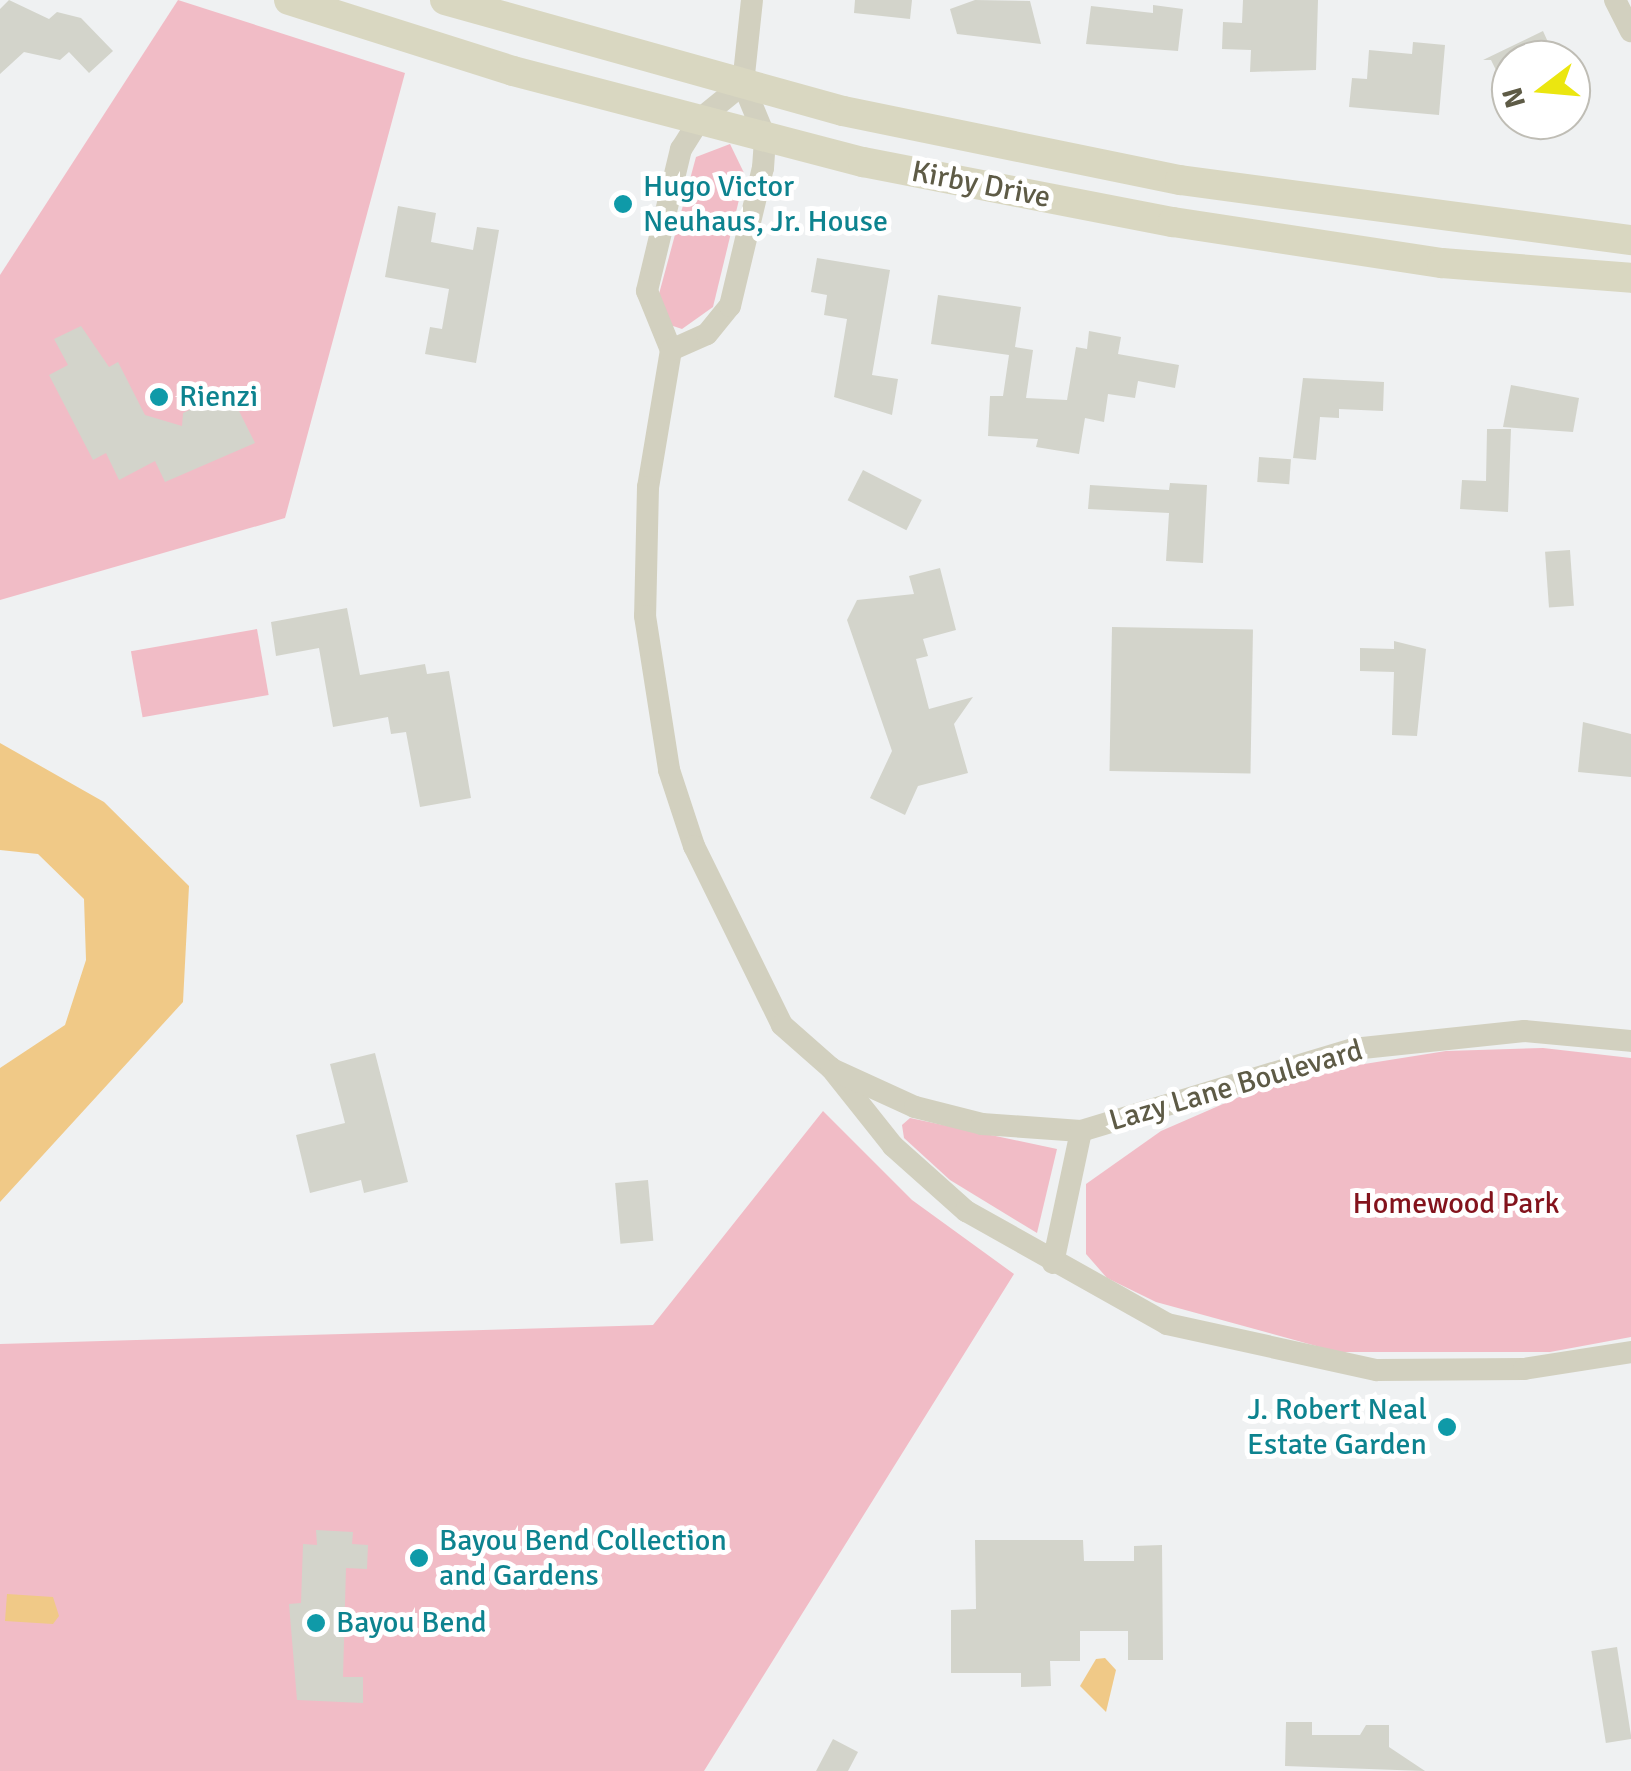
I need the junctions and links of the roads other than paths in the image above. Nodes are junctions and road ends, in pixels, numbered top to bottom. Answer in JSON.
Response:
{"nodes":[{"id":1,"x":289,"y":0,"type":"edge"},
{"id":2,"x":446,"y":0,"type":"edge"},
{"id":3,"x":752,"y":0,"type":"edge"},
{"id":4,"x":1614,"y":0,"type":"edge"},
{"id":5,"x":1631,"y":31,"type":"edge"},
{"id":6,"x":743,"y":84,"type":"junction"},
{"id":7,"x":700,"y":120,"type":"junction"},
{"id":8,"x":765,"y":136,"type":"junction"},
{"id":9,"x":1631,"y":240,"type":"edge"},
{"id":10,"x":1631,"y":278,"type":"edge"},
{"id":11,"x":672,"y":350,"type":"junction"},
{"id":12,"x":1631,"y":1040,"type":"edge"},
{"id":13,"x":831,"y":1068,"type":"junction"},
{"id":14,"x":1081,"y":1131,"type":"junction"},
{"id":15,"x":1053,"y":1262,"type":"junction"},
{"id":16,"x":1631,"y":1352,"type":"edge"}],
"edges":[{"from":1,"to":7,"type":"main road","name":"Kirby Drive"},
{"from":2,"to":6,"type":"main road","name":"Kirby Drive"},
{"from":3,"to":6,"type":"street"},
{"from":4,"to":5,"type":"street"},
{"from":6,"to":7,"type":"street"},
{"from":6,"to":8,"type":"street"},
{"from":6,"to":9,"type":"main road","name":"Kirby Drive"},
{"from":7,"to":8,"type":"main road","name":"Kirby Drive"},
{"from":7,"to":11,"type":"street"},
{"from":8,"to":10,"type":"main road","name":"Kirby Drive"},
{"from":8,"to":11,"type":"street"},
{"from":11,"to":13,"type":"street","name":"Lazy Lane Boulevard"},
{"from":12,"to":14,"type":"street","name":"Lazy Lane Boulevard"},
{"from":13,"to":14,"type":"street","name":"Lazy Lane Boulevard"},
{"from":13,"to":15,"type":"street","name":"Lazy Lane Boulevard"},
{"from":14,"to":15,"type":"street","name":"Lazy Lane Boulevard"},
{"from":15,"to":16,"type":"street","name":"Lazy Lane Boulevard"}]}
